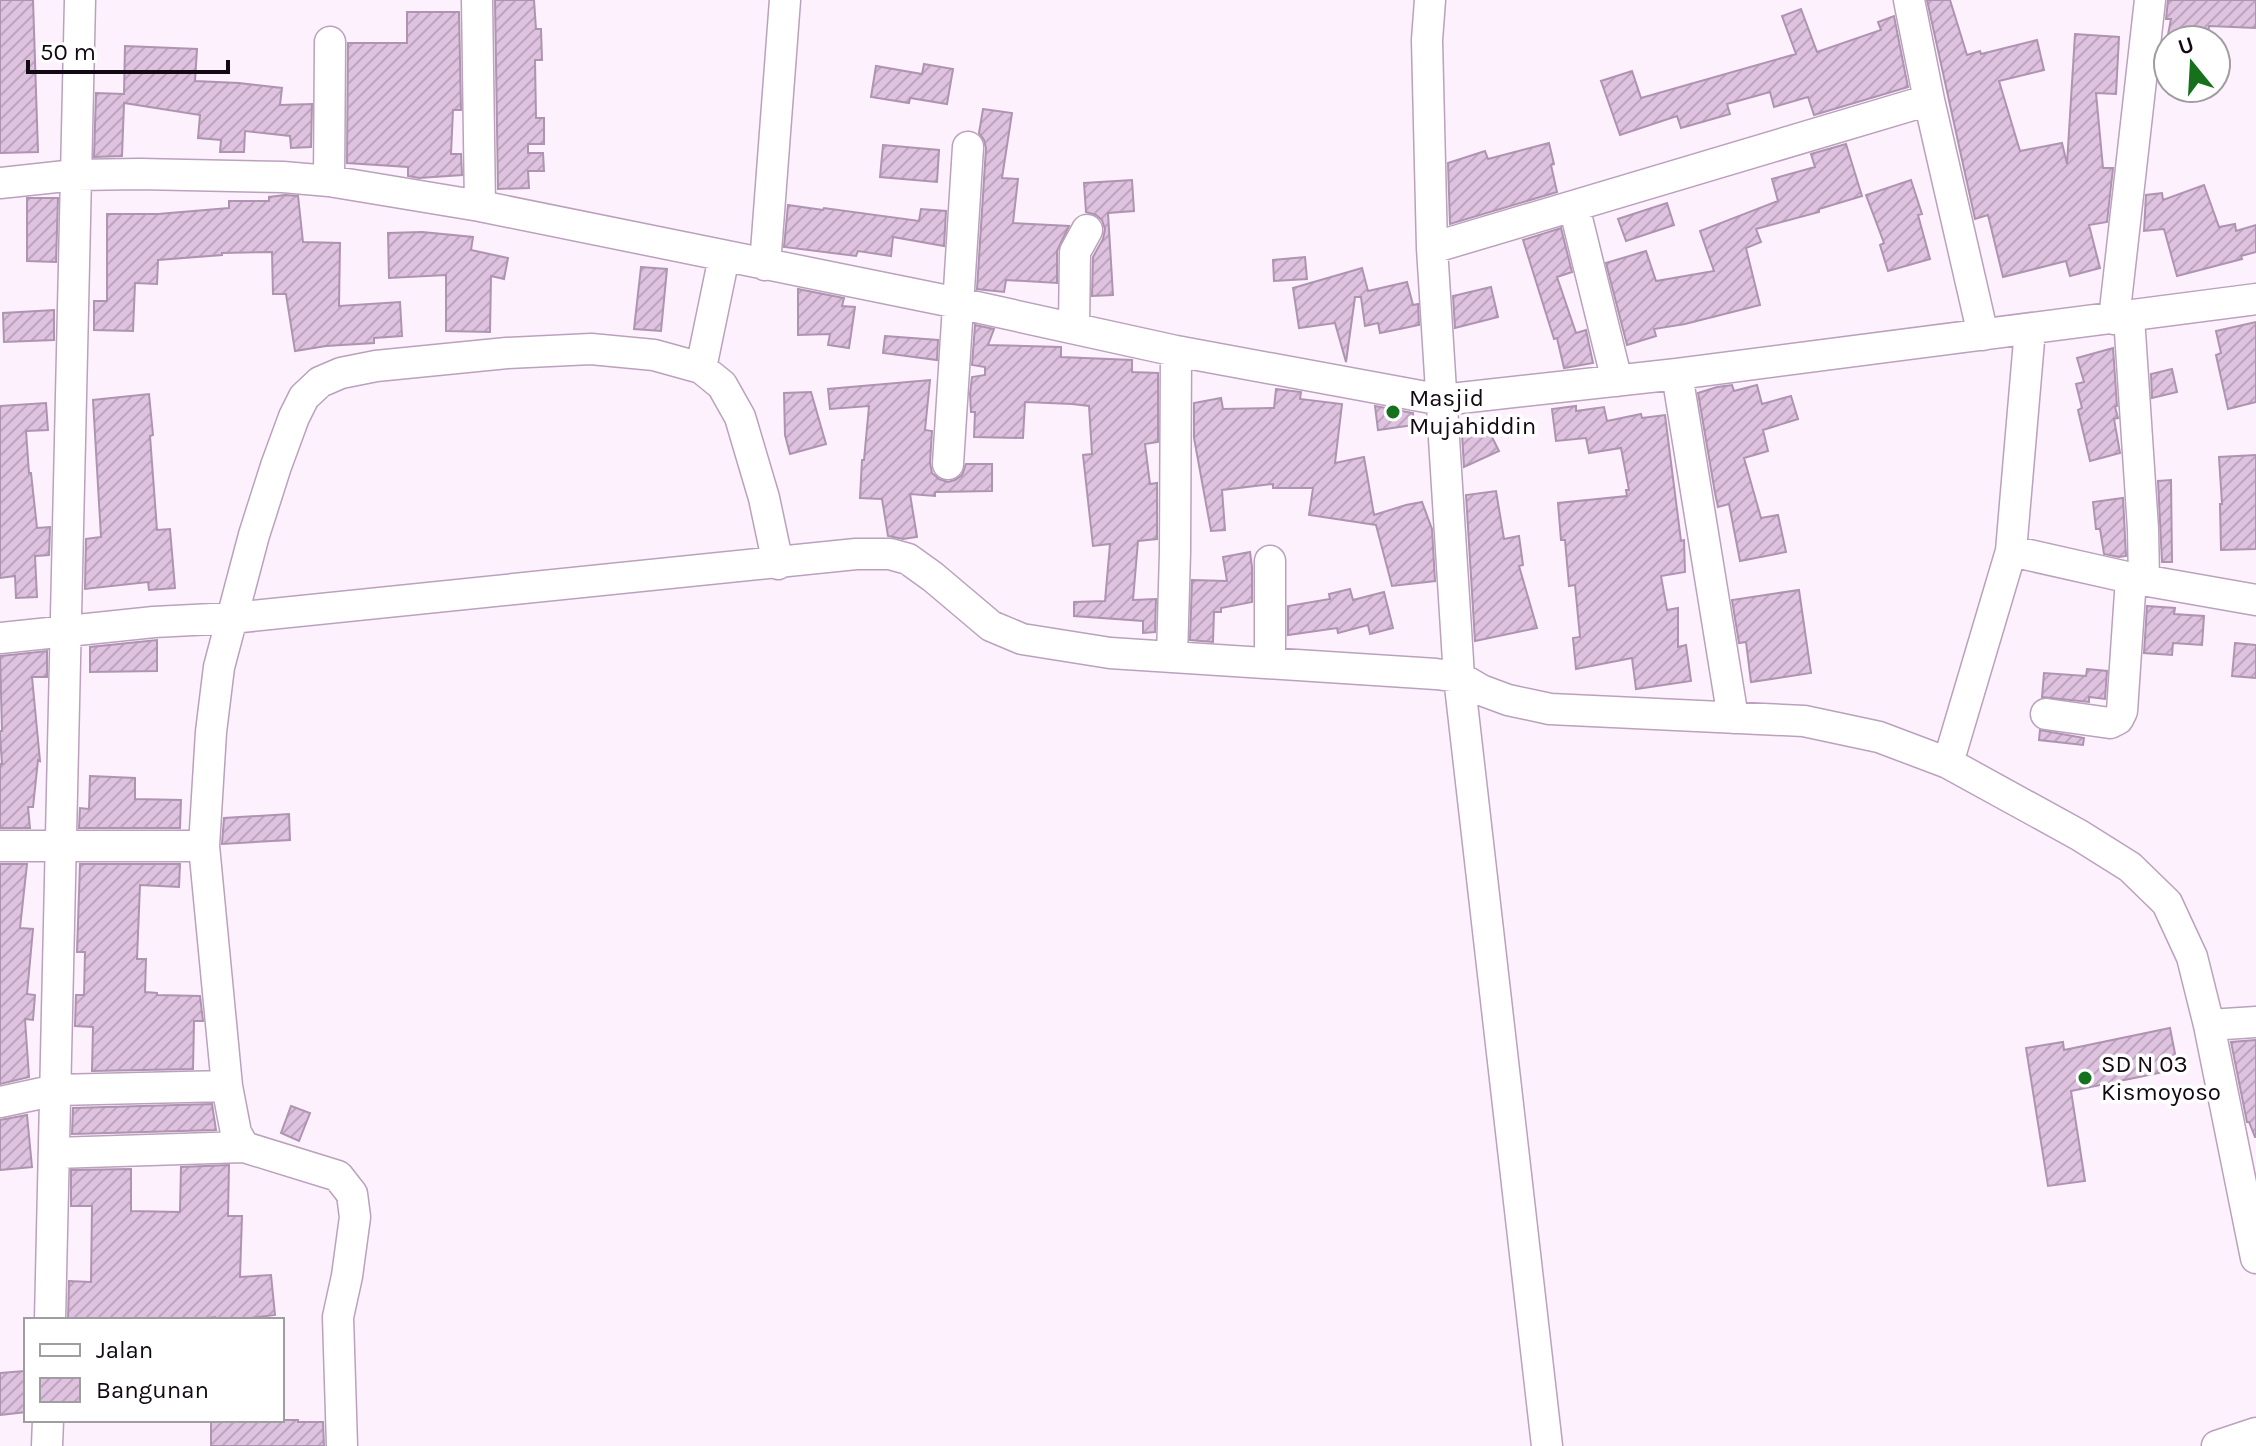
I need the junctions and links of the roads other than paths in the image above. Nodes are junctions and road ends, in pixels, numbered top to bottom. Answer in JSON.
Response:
{"nodes":[{"id":1,"x":80,"y":0,"type":"edge"},
{"id":2,"x":477,"y":0,"type":"edge"},
{"id":3,"x":785,"y":0,"type":"edge"},
{"id":4,"x":1430,"y":0,"type":"edge"},
{"id":5,"x":1909,"y":0,"type":"edge"},
{"id":6,"x":2150,"y":0,"type":"edge"},
{"id":7,"x":330,"y":42,"type":"dead end"},
{"id":8,"x":1929,"y":100,"type":"junction"},
{"id":9,"x":968,"y":147,"type":"dead end"},
{"id":10,"x":75,"y":175,"type":"junction"},
{"id":11,"x":329,"y":181,"type":"junction"},
{"id":12,"x":0,"y":183,"type":"edge"},
{"id":13,"x":480,"y":206,"type":"junction"},
{"id":14,"x":1574,"y":206,"type":"junction"},
{"id":15,"x":1087,"y":230,"type":"dead end"},
{"id":16,"x":1432,"y":248,"type":"junction"},
{"id":17,"x":724,"y":257,"type":"junction"},
{"id":18,"x":765,"y":265,"type":"junction"},
{"id":19,"x":2256,"y":299,"type":"edge"},
{"id":20,"x":958,"y":303,"type":"junction"},
{"id":21,"x":2122,"y":318,"type":"junction"},
{"id":22,"x":1074,"y":327,"type":"junction"},
{"id":23,"x":2030,"y":329,"type":"junction"},
{"id":24,"x":1983,"y":335,"type":"junction"},
{"id":25,"x":1176,"y":351,"type":"junction"},
{"id":26,"x":701,"y":368,"type":"junction"},
{"id":27,"x":1677,"y":374,"type":"junction"},
{"id":28,"x":1617,"y":381,"type":"junction"},
{"id":29,"x":1442,"y":400,"type":"junction"},
{"id":30,"x":948,"y":464,"type":"dead end"},
{"id":31,"x":2011,"y":551,"type":"junction"},
{"id":32,"x":1270,"y":561,"type":"dead end"},
{"id":33,"x":778,"y":564,"type":"junction"},
{"id":34,"x":2138,"y":579,"type":"junction"},
{"id":35,"x":2256,"y":600,"type":"edge"},
{"id":36,"x":232,"y":618,"type":"junction"},
{"id":37,"x":66,"y":631,"type":"junction"},
{"id":38,"x":0,"y":638,"type":"edge"},
{"id":39,"x":1172,"y":657,"type":"junction"},
{"id":40,"x":1270,"y":663,"type":"junction"},
{"id":41,"x":1459,"y":677,"type":"junction"},
{"id":42,"x":2046,"y":714,"type":"dead end"},
{"id":43,"x":1733,"y":718,"type":"junction"},
{"id":44,"x":1948,"y":763,"type":"junction"},
{"id":45,"x":0,"y":846,"type":"edge"},
{"id":46,"x":61,"y":846,"type":"junction"},
{"id":47,"x":204,"y":846,"type":"junction"},
{"id":48,"x":2256,"y":1022,"type":"edge"},
{"id":49,"x":2209,"y":1025,"type":"junction"},
{"id":50,"x":227,"y":1086,"type":"junction"},
{"id":51,"x":56,"y":1090,"type":"junction"},
{"id":52,"x":0,"y":1102,"type":"edge"},
{"id":53,"x":244,"y":1147,"type":"junction"},
{"id":54,"x":55,"y":1153,"type":"junction"},
{"id":55,"x":2253,"y":1224,"type":"edge"},
{"id":56,"x":2256,"y":1258,"type":"edge"},
{"id":57,"x":50,"y":1318,"type":"edge"},
{"id":58,"x":48,"y":1422,"type":"edge"},
{"id":59,"x":2256,"y":1433,"type":"edge"},
{"id":60,"x":47,"y":1446,"type":"edge"},
{"id":61,"x":342,"y":1446,"type":"edge"},
{"id":62,"x":1547,"y":1446,"type":"edge"},
{"id":63,"x":2217,"y":1446,"type":"edge"}],
"edges":[{"from":1,"to":10,"type":"street"},
{"from":2,"to":13,"type":"street"},
{"from":3,"to":18,"type":"street"},
{"from":4,"to":16,"type":"street"},
{"from":5,"to":8,"type":"street"},
{"from":6,"to":21,"type":"street"},
{"from":7,"to":11,"type":"street"},
{"from":8,"to":14,"type":"street"},
{"from":8,"to":24,"type":"street"},
{"from":9,"to":20,"type":"street"},
{"from":10,"to":11,"type":"street"},
{"from":10,"to":12,"type":"street"},
{"from":10,"to":37,"type":"street"},
{"from":11,"to":13,"type":"street"},
{"from":13,"to":17,"type":"street"},
{"from":14,"to":16,"type":"street"},
{"from":14,"to":28,"type":"street"},
{"from":15,"to":22,"type":"street"},
{"from":16,"to":29,"type":"street"},
{"from":17,"to":18,"type":"street"},
{"from":17,"to":26,"type":"street"},
{"from":18,"to":20,"type":"street"},
{"from":19,"to":21,"type":"street"},
{"from":20,"to":22,"type":"street"},
{"from":20,"to":30,"type":"street"},
{"from":21,"to":23,"type":"street"},
{"from":21,"to":34,"type":"street"},
{"from":22,"to":25,"type":"street"},
{"from":23,"to":24,"type":"street"},
{"from":23,"to":31,"type":"street"},
{"from":24,"to":27,"type":"street"},
{"from":25,"to":29,"type":"street"},
{"from":25,"to":39,"type":"street"},
{"from":26,"to":33,"type":"street"},
{"from":26,"to":36,"type":"street"},
{"from":27,"to":28,"type":"street"},
{"from":27,"to":43,"type":"street"},
{"from":28,"to":29,"type":"street"},
{"from":29,"to":41,"type":"street"},
{"from":31,"to":34,"type":"street"},
{"from":31,"to":44,"type":"street"},
{"from":32,"to":40,"type":"street"},
{"from":33,"to":36,"type":"street"},
{"from":33,"to":39,"type":"street"},
{"from":34,"to":35,"type":"street"},
{"from":34,"to":42,"type":"street"},
{"from":36,"to":37,"type":"street"},
{"from":36,"to":47,"type":"street"},
{"from":37,"to":38,"type":"street"},
{"from":37,"to":46,"type":"street"},
{"from":39,"to":40,"type":"street"},
{"from":40,"to":41,"type":"street"},
{"from":41,"to":43,"type":"street"},
{"from":41,"to":62,"type":"street"},
{"from":43,"to":44,"type":"street"},
{"from":44,"to":49,"type":"street"},
{"from":45,"to":46,"type":"street"},
{"from":46,"to":47,"type":"street"},
{"from":46,"to":51,"type":"street"},
{"from":47,"to":50,"type":"street"},
{"from":48,"to":49,"type":"street"},
{"from":49,"to":55,"type":"street"},
{"from":50,"to":51,"type":"street"},
{"from":50,"to":53,"type":"street"},
{"from":51,"to":52,"type":"street"},
{"from":51,"to":54,"type":"street"},
{"from":53,"to":54,"type":"street"},
{"from":53,"to":61,"type":"street"},
{"from":54,"to":57,"type":"street"},
{"from":55,"to":56,"type":"street"},
{"from":58,"to":60,"type":"street"},
{"from":59,"to":63,"type":"street"}]}
